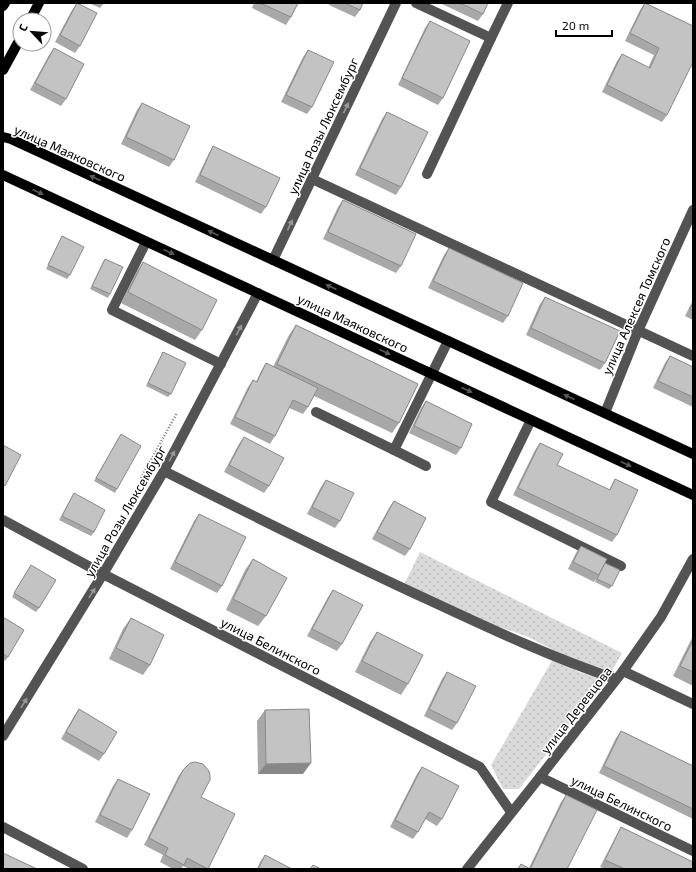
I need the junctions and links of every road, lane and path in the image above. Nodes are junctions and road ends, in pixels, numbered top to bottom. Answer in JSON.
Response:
{"nodes":[{"id":1,"x":5,"y":3,"type":"edge"},
{"id":2,"x":39,"y":3,"type":"edge"},
{"id":3,"x":396,"y":3,"type":"edge"},
{"id":4,"x":416,"y":3,"type":"edge"},
{"id":5,"x":508,"y":3,"type":"edge"},
{"id":6,"x":3,"y":6,"type":"edge"},
{"id":7,"x":34,"y":12,"type":"edge"},
{"id":8,"x":491,"y":38,"type":"junction"},
{"id":9,"x":13,"y":52,"type":"edge"},
{"id":10,"x":3,"y":70,"type":"edge"},
{"id":11,"x":3,"y":136,"type":"edge"},
{"id":12,"x":427,"y":174,"type":"dead end"},
{"id":13,"x":3,"y":175,"type":"edge"},
{"id":14,"x":312,"y":179,"type":"junction"},
{"id":15,"x":693,"y":210,"type":"edge"},
{"id":16,"x":146,"y":242,"type":"junction"},
{"id":17,"x":274,"y":260,"type":"junction"},
{"id":18,"x":258,"y":293,"type":"junction"},
{"id":19,"x":638,"y":331,"type":"junction"},
{"id":20,"x":448,"y":341,"type":"junction"},
{"id":21,"x":693,"y":356,"type":"edge"},
{"id":22,"x":221,"y":364,"type":"junction"},
{"id":23,"x":432,"y":374,"type":"junction"},
{"id":24,"x":177,"y":412,"type":"dead end"},
{"id":25,"x":316,"y":412,"type":"dead end"},
{"id":26,"x":605,"y":413,"type":"junction"},
{"id":27,"x":531,"y":420,"type":"junction"},
{"id":28,"x":394,"y":450,"type":"junction"},
{"id":29,"x":693,"y":454,"type":"edge"},
{"id":30,"x":426,"y":466,"type":"dead end"},
{"id":31,"x":164,"y":471,"type":"junction"},
{"id":32,"x":140,"y":480,"type":"dead end"},
{"id":33,"x":693,"y":495,"type":"edge"},
{"id":34,"x":3,"y":520,"type":"edge"},
{"id":35,"x":693,"y":559,"type":"edge"},
{"id":36,"x":621,"y":566,"type":"dead end"},
{"id":37,"x":104,"y":574,"type":"junction"},
{"id":38,"x":623,"y":671,"type":"junction"},
{"id":39,"x":616,"y":679,"type":"junction"},
{"id":40,"x":693,"y":704,"type":"edge"},
{"id":41,"x":3,"y":736,"type":"edge"},
{"id":42,"x":540,"y":777,"type":"junction"},
{"id":43,"x":511,"y":812,"type":"junction"},
{"id":44,"x":3,"y":827,"type":"edge"},
{"id":45,"x":693,"y":851,"type":"edge"},
{"id":46,"x":83,"y":869,"type":"edge"},
{"id":47,"x":466,"y":869,"type":"edge"}],
"edges":[{"from":1,"to":6,"type":"main road"},
{"from":2,"to":7,"type":"main road"},
{"from":14,"to":3,"type":"street","name":"улица Розы Люксембург","one_way":true},
{"from":4,"to":8,"type":"street"},
{"from":5,"to":8,"type":"street"},
{"from":8,"to":12,"type":"street"},
{"from":9,"to":10,"type":"main road"},
{"from":17,"to":11,"type":"main road","name":"улица Маяковского","one_way":true},
{"from":13,"to":16,"type":"main road","name":"улица Маяковского","one_way":true},
{"from":17,"to":14,"type":"street","name":"улица Розы Люксембург","one_way":true},
{"from":14,"to":19,"type":"street"},
{"from":15,"to":19,"type":"street","name":"улица Алексея Томского"},
{"from":16,"to":18,"type":"main road","name":"улица Маяковского","one_way":true},
{"from":16,"to":22,"type":"street"},
{"from":20,"to":17,"type":"main road","name":"улица Маяковского","one_way":true},
{"from":22,"to":18,"type":"street","name":"улица Розы Люксембург","one_way":true},
{"from":18,"to":23,"type":"main road","name":"улица Маяковского","one_way":true},
{"from":19,"to":21,"type":"street"},
{"from":19,"to":26,"type":"street","name":"улица Алексея Томского"},
{"from":20,"to":23,"type":"street"},
{"from":26,"to":20,"type":"main road","name":"улица Маяковского","one_way":true},
{"from":31,"to":22,"type":"street","name":"улица Розы Люксембург","one_way":true},
{"from":23,"to":27,"type":"main road","name":"улица Маяковского","one_way":true},
{"from":23,"to":28,"type":"street"},
{"from":24,"to":32,"type":"path"},
{"from":25,"to":28,"type":"street"},
{"from":26,"to":29,"type":"main road","name":"улица Маяковского"},
{"from":27,"to":33,"type":"main road","name":"улица Маяковского","one_way":true},
{"from":27,"to":36,"type":"street"},
{"from":28,"to":30,"type":"street"},
{"from":31,"to":37,"type":"street","name":"улица Розы Люксембург"},
{"from":31,"to":39,"type":"street"},
{"from":34,"to":37,"type":"street","name":"улица Белинского"},
{"from":35,"to":38,"type":"street","name":"улица Деревцова"},
{"from":41,"to":37,"type":"street","name":"улица Розы Люксембург","one_way":true},
{"from":37,"to":43,"type":"street","name":"улица Белинского"},
{"from":38,"to":39,"type":"street","name":"улица Деревцова"},
{"from":38,"to":40,"type":"street"},
{"from":39,"to":42,"type":"street","name":"улица Деревцова"},
{"from":42,"to":43,"type":"street","name":"улица Деревцова"},
{"from":42,"to":45,"type":"street","name":"улица Белинского"},
{"from":43,"to":47,"type":"street","name":"улица Деревцова"},
{"from":44,"to":46,"type":"street"}]}
